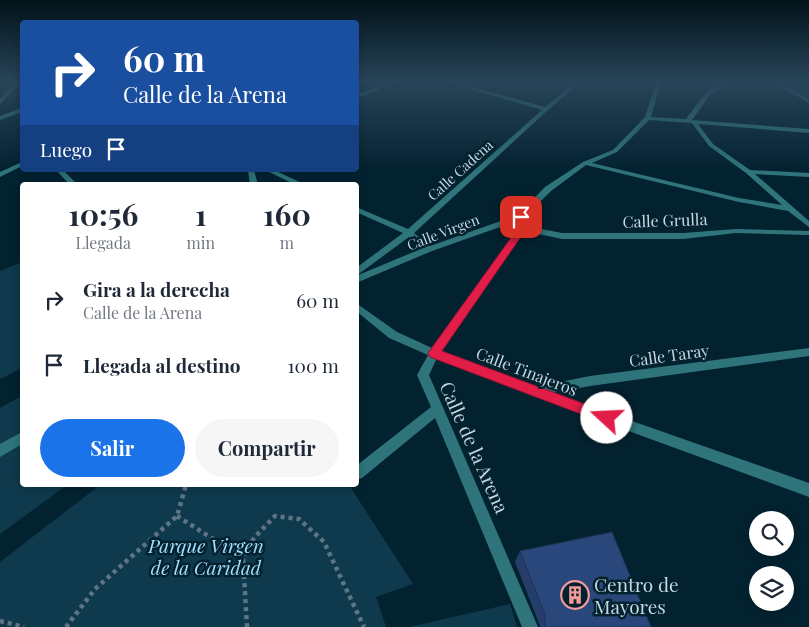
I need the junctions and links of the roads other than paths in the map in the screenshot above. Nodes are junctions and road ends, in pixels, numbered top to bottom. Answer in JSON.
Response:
{"nodes":[{"id":1,"x":19,"y":111,"type":"edge"},
{"id":2,"x":544,"y":111,"type":"edge"},
{"id":3,"x":650,"y":111,"type":"edge"},
{"id":4,"x":698,"y":111,"type":"edge"},
{"id":5,"x":0,"y":118,"type":"edge"},
{"id":6,"x":648,"y":118,"type":"junction"},
{"id":7,"x":691,"y":122,"type":"junction"},
{"id":8,"x":809,"y":131,"type":"edge"},
{"id":9,"x":586,"y":163,"type":"junction"},
{"id":10,"x":20,"y":165,"type":"edge"},
{"id":11,"x":61,"y":172,"type":"edge"},
{"id":12,"x":273,"y":172,"type":"edge"},
{"id":13,"x":748,"y":172,"type":"junction"},
{"id":14,"x":0,"y":175,"type":"edge"},
{"id":15,"x":809,"y":175,"type":"edge"},
{"id":16,"x":71,"y":182,"type":"edge"},
{"id":17,"x":295,"y":182,"type":"edge"},
{"id":18,"x":790,"y":208,"type":"junction"},
{"id":19,"x":359,"y":210,"type":"edge"},
{"id":20,"x":521,"y":217,"type":"junction"},
{"id":21,"x":809,"y":225,"type":"edge"},
{"id":22,"x":522,"y":228,"type":"junction"},
{"id":23,"x":409,"y":233,"type":"junction"},
{"id":24,"x":809,"y":233,"type":"edge"},
{"id":25,"x":429,"y":249,"type":"junction"},
{"id":26,"x":359,"y":271,"type":"edge"},
{"id":27,"x":359,"y":279,"type":"edge"},
{"id":28,"x":359,"y":308,"type":"edge"},
{"id":29,"x":809,"y":352,"type":"edge"},
{"id":30,"x":434,"y":353,"type":"junction"},
{"id":31,"x":534,"y":392,"type":"junction"},
{"id":32,"x":437,"y":409,"type":"junction"},
{"id":33,"x":20,"y":439,"type":"edge"},
{"id":34,"x":0,"y":452,"type":"edge"},
{"id":35,"x":359,"y":472,"type":"edge"},
{"id":36,"x":809,"y":490,"type":"edge"},
{"id":37,"x":530,"y":627,"type":"edge"}],
"edges":[{"from":1,"to":5,"type":"street"},
{"from":2,"to":23,"type":"street","name":"Calle Cadena"},
{"from":3,"to":6,"type":"street","name":"Calle Virgen"},
{"from":4,"to":7,"type":"street"},
{"from":6,"to":7,"type":"street"},
{"from":6,"to":9,"type":"street","name":"Calle Virgen"},
{"from":7,"to":8,"type":"street"},
{"from":7,"to":13,"type":"street"},
{"from":9,"to":18,"type":"street"},
{"from":9,"to":20,"type":"street","name":"Calle Virgen"},
{"from":10,"to":14,"type":"street"},
{"from":11,"to":16,"type":"street"},
{"from":12,"to":17,"type":"street"},
{"from":13,"to":15,"type":"street"},
{"from":13,"to":18,"type":"street"},
{"from":18,"to":21,"type":"street"},
{"from":19,"to":23,"type":"street"},
{"from":20,"to":22,"type":"street"},
{"from":20,"to":25,"type":"street","name":"Calle Virgen"},
{"from":22,"to":24,"type":"street","name":"Calle Grulla"},
{"from":22,"to":30,"type":"street","name":"Calle de la Arena"},
{"from":23,"to":25,"type":"street"},
{"from":23,"to":26,"type":"street","name":"Calle Cadena"},
{"from":25,"to":27,"type":"street","name":"Calle Virgen"},
{"from":28,"to":30,"type":"street","name":"Calle Tinajeros"},
{"from":29,"to":31,"type":"street","name":"Calle Taray"},
{"from":30,"to":31,"type":"street","name":"Calle Tinajeros"},
{"from":30,"to":32,"type":"street","name":"Calle de la Arena"},
{"from":31,"to":36,"type":"street","name":"Calle Tinajeros"},
{"from":32,"to":35,"type":"street"},
{"from":32,"to":37,"type":"street","name":"Calle de la Arena"},
{"from":33,"to":34,"type":"street"}]}
